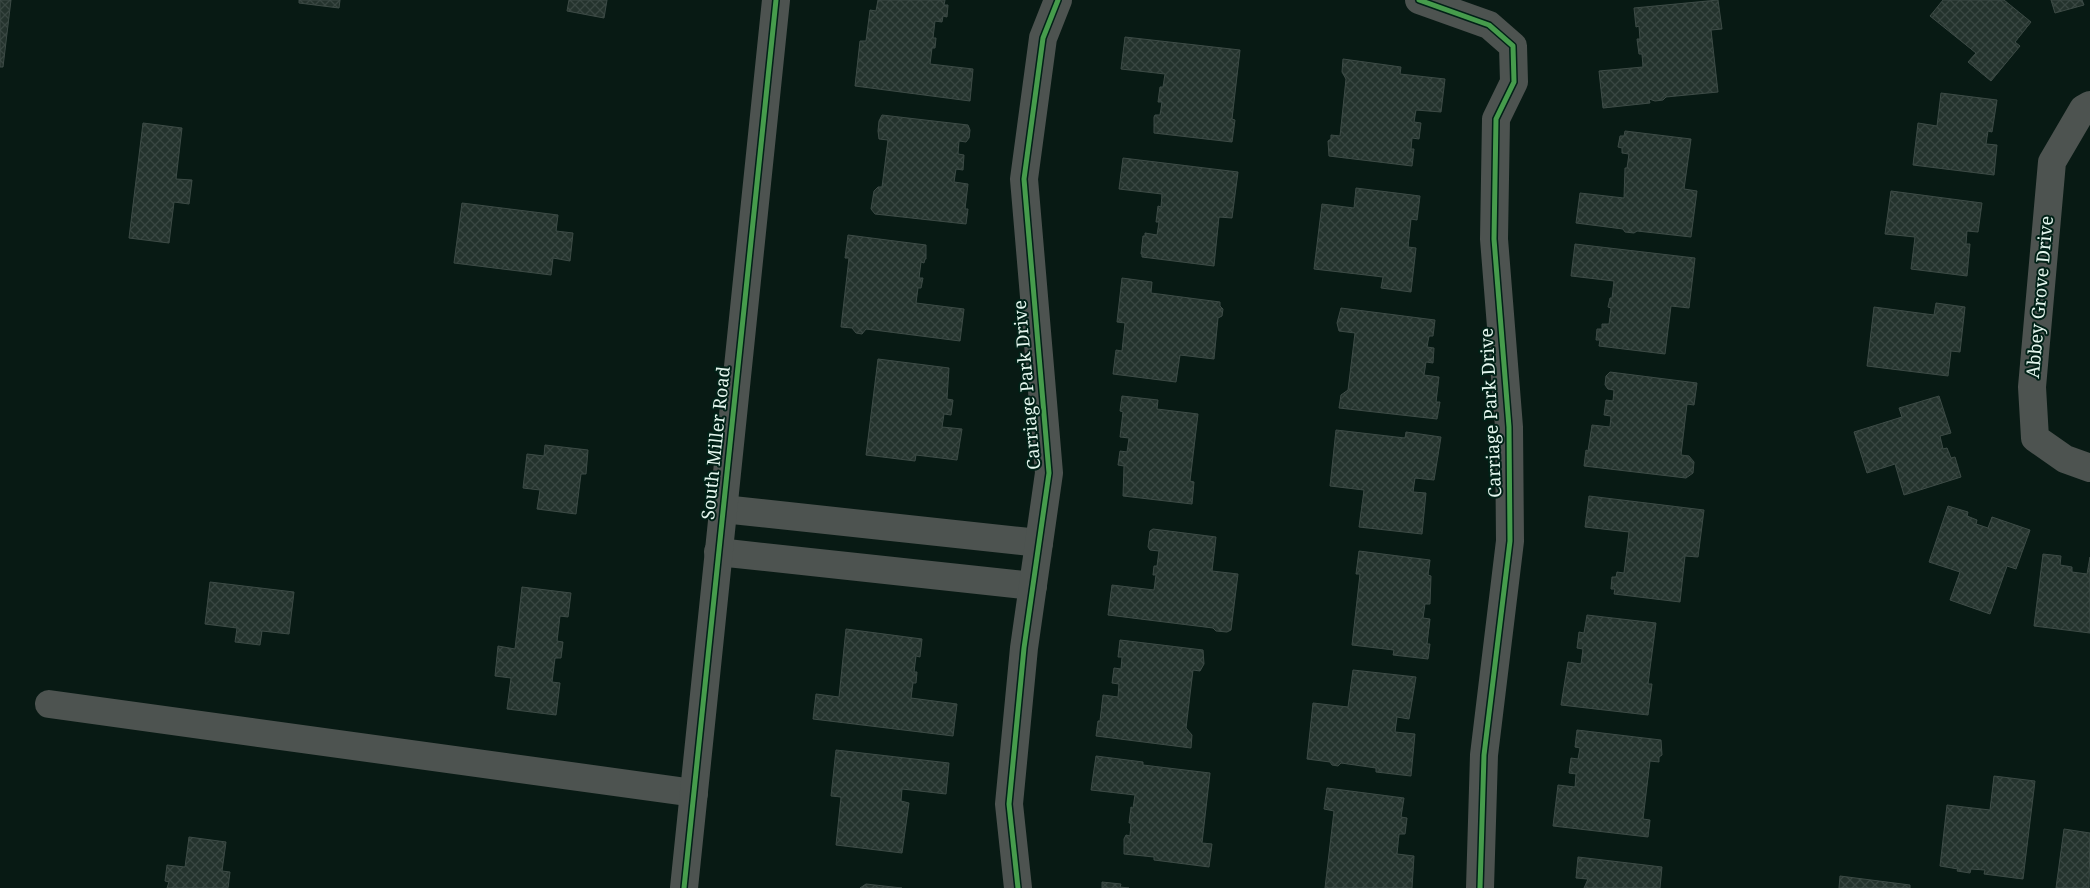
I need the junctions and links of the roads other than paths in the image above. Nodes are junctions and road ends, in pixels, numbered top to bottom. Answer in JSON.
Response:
{"nodes":[{"id":1,"x":776,"y":0,"type":"edge"},
{"id":2,"x":1058,"y":0,"type":"edge"},
{"id":3,"x":1419,"y":0,"type":"edge"},
{"id":4,"x":2090,"y":105,"type":"edge"},
{"id":5,"x":2090,"y":468,"type":"edge"},
{"id":6,"x":723,"y":509,"type":"junction"},
{"id":7,"x":1040,"y":543,"type":"junction"},
{"id":8,"x":718,"y":552,"type":"junction"},
{"id":9,"x":1033,"y":586,"type":"junction"},
{"id":10,"x":49,"y":704,"type":"dead end"},
{"id":11,"x":694,"y":793,"type":"junction"},
{"id":12,"x":684,"y":888,"type":"edge"},
{"id":13,"x":1018,"y":888,"type":"edge"},
{"id":14,"x":1480,"y":888,"type":"edge"}],
"edges":[{"from":1,"to":6,"type":"street","name":"South Miller Road"},
{"from":2,"to":7,"type":"street","name":"Carriage Park Drive"},
{"from":3,"to":14,"type":"street","name":"Carriage Park Drive"},
{"from":4,"to":5,"type":"street","name":"Abbey Grove Drive"},
{"from":6,"to":7,"type":"street"},
{"from":6,"to":8,"type":"street","name":"South Miller Road"},
{"from":7,"to":9,"type":"street","name":"Carriage Park Drive"},
{"from":8,"to":9,"type":"street"},
{"from":8,"to":11,"type":"street","name":"South Miller Road"},
{"from":9,"to":13,"type":"street","name":"Carriage Park Drive"},
{"from":10,"to":11,"type":"street"},
{"from":11,"to":12,"type":"street","name":"South Miller Road"}]}
